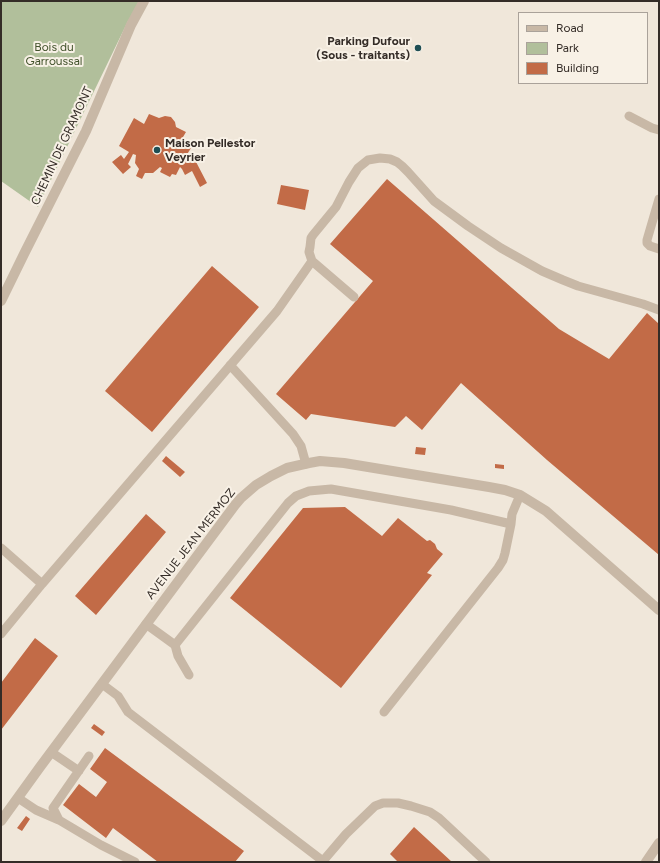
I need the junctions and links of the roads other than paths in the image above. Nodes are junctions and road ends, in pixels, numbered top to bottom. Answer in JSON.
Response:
{"nodes":[{"id":1,"x":144,"y":1,"type":"edge"},
{"id":2,"x":630,"y":116,"type":"dead end"},
{"id":3,"x":659,"y":130,"type":"edge"},
{"id":4,"x":658,"y":202,"type":"edge"},
{"id":5,"x":659,"y":249,"type":"edge"},
{"id":6,"x":312,"y":261,"type":"junction"},
{"id":7,"x":354,"y":297,"type":"dead end"},
{"id":8,"x":1,"y":301,"type":"edge"},
{"id":9,"x":659,"y":310,"type":"edge"},
{"id":10,"x":230,"y":365,"type":"junction"},
{"id":11,"x":306,"y":464,"type":"junction"},
{"id":12,"x":520,"y":495,"type":"junction"},
{"id":13,"x":511,"y":524,"type":"junction"},
{"id":14,"x":1,"y":548,"type":"edge"},
{"id":15,"x":42,"y":584,"type":"junction"},
{"id":16,"x":656,"y":606,"type":"edge"},
{"id":17,"x":146,"y":624,"type":"junction"},
{"id":18,"x":1,"y":634,"type":"edge"},
{"id":19,"x":175,"y":645,"type":"junction"},
{"id":20,"x":188,"y":675,"type":"dead end"},
{"id":21,"x":102,"y":684,"type":"junction"},
{"id":22,"x":384,"y":712,"type":"dead end"},
{"id":23,"x":51,"y":752,"type":"junction"},
{"id":24,"x":90,"y":756,"type":"dead end"},
{"id":25,"x":79,"y":771,"type":"junction"},
{"id":26,"x":18,"y":798,"type":"junction"},
{"id":27,"x":59,"y":820,"type":"junction"},
{"id":28,"x":1,"y":821,"type":"edge"},
{"id":29,"x":659,"y":843,"type":"edge"},
{"id":30,"x":135,"y":862,"type":"edge"},
{"id":31,"x":323,"y":862,"type":"edge"},
{"id":32,"x":486,"y":862,"type":"edge"},
{"id":33,"x":646,"y":862,"type":"edge"}],
"edges":[{"from":1,"to":8,"type":"street","name":"CHEMIN DE GRAMONT"},
{"from":2,"to":3,"type":"lane"},
{"from":4,"to":5,"type":"lane"},
{"from":6,"to":7,"type":"lane"},
{"from":6,"to":9,"type":"lane"},
{"from":6,"to":10,"type":"lane"},
{"from":10,"to":11,"type":"lane"},
{"from":10,"to":15,"type":"lane"},
{"from":11,"to":12,"type":"street","name":"AVENUE JEAN MERMOZ"},
{"from":11,"to":17,"type":"street","name":"AVENUE JEAN MERMOZ"},
{"from":12,"to":13,"type":"lane"},
{"from":12,"to":16,"type":"street","name":"AVENUE JEAN MERMOZ"},
{"from":13,"to":19,"type":"lane"},
{"from":13,"to":22,"type":"lane"},
{"from":14,"to":15,"type":"lane"},
{"from":15,"to":18,"type":"lane"},
{"from":17,"to":19,"type":"lane"},
{"from":17,"to":21,"type":"street","name":"AVENUE JEAN MERMOZ"},
{"from":19,"to":20,"type":"lane"},
{"from":21,"to":23,"type":"street","name":"AVENUE JEAN MERMOZ"},
{"from":21,"to":31,"type":"lane"},
{"from":23,"to":25,"type":"lane"},
{"from":23,"to":26,"type":"street","name":"AVENUE JEAN MERMOZ"},
{"from":24,"to":25,"type":"lane"},
{"from":25,"to":27,"type":"lane"},
{"from":26,"to":27,"type":"lane"},
{"from":26,"to":28,"type":"street","name":"AVENUE JEAN MERMOZ"},
{"from":27,"to":30,"type":"lane"},
{"from":29,"to":33,"type":"street"},
{"from":31,"to":32,"type":"lane"}]}
